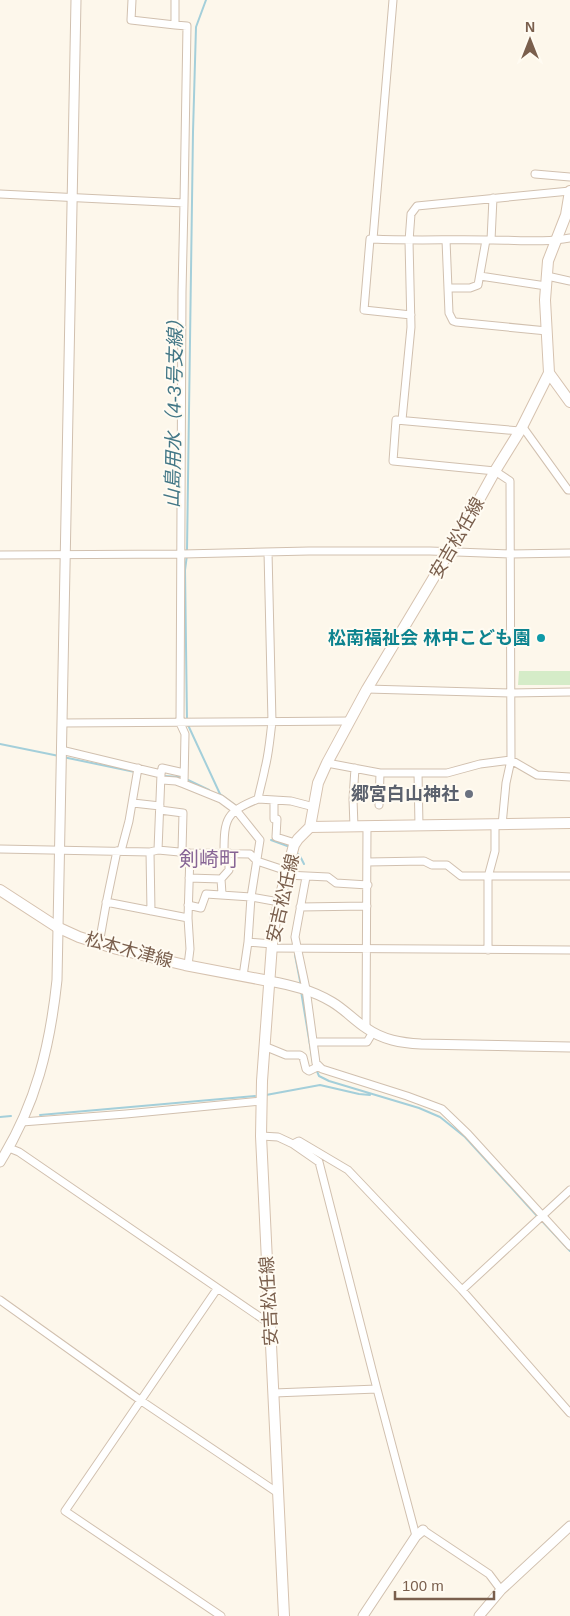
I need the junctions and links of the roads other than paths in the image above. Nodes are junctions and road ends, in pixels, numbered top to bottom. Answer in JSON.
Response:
{"nodes":[{"id":1,"x":76,"y":0,"type":"edge"},
{"id":2,"x":132,"y":0,"type":"edge"},
{"id":3,"x":176,"y":0,"type":"edge"},
{"id":4,"x":393,"y":0,"type":"edge"},
{"id":5,"x":175,"y":25,"type":"junction"},
{"id":6,"x":536,"y":174,"type":"dead end"},
{"id":7,"x":570,"y":177,"type":"edge"},
{"id":8,"x":570,"y":191,"type":"edge"},
{"id":9,"x":0,"y":194,"type":"edge"},
{"id":10,"x":72,"y":197,"type":"junction"},
{"id":11,"x":493,"y":198,"type":"junction"},
{"id":12,"x":184,"y":203,"type":"junction"},
{"id":13,"x":570,"y":238,"type":"edge"},
{"id":14,"x":370,"y":239,"type":"dead end"},
{"id":15,"x":446,"y":240,"type":"junction"},
{"id":16,"x":488,"y":240,"type":"junction"},
{"id":17,"x":409,"y":241,"type":"junction"},
{"id":18,"x":555,"y":241,"type":"junction"},
{"id":19,"x":480,"y":276,"type":"junction"},
{"id":20,"x":546,"y":281,"type":"junction"},
{"id":21,"x":570,"y":281,"type":"edge"},
{"id":22,"x":448,"y":288,"type":"junction"},
{"id":23,"x":411,"y":315,"type":"junction"},
{"id":24,"x":547,"y":331,"type":"junction"},
{"id":25,"x":549,"y":373,"type":"junction"},
{"id":26,"x":570,"y":402,"type":"edge"},
{"id":27,"x":402,"y":420,"type":"junction"},
{"id":28,"x":521,"y":428,"type":"junction"},
{"id":29,"x":495,"y":471,"type":"junction"},
{"id":30,"x":570,"y":490,"type":"edge"},
{"id":31,"x":268,"y":552,"type":"junction"},
{"id":32,"x":449,"y":552,"type":"junction"},
{"id":33,"x":65,"y":554,"type":"junction"},
{"id":34,"x":184,"y":554,"type":"junction"},
{"id":35,"x":511,"y":554,"type":"junction"},
{"id":36,"x":570,"y":554,"type":"edge"},
{"id":37,"x":0,"y":555,"type":"edge"},
{"id":38,"x":367,"y":688,"type":"junction"},
{"id":39,"x":570,"y":692,"type":"edge"},
{"id":40,"x":511,"y":693,"type":"junction"},
{"id":41,"x":350,"y":721,"type":"junction"},
{"id":42,"x":184,"y":722,"type":"junction"},
{"id":43,"x":272,"y":722,"type":"junction"},
{"id":44,"x":62,"y":723,"type":"junction"},
{"id":45,"x":61,"y":755,"type":"junction"},
{"id":46,"x":511,"y":760,"type":"junction"},
{"id":47,"x":326,"y":762,"type":"junction"},
{"id":48,"x":138,"y":768,"type":"junction"},
{"id":49,"x":354,"y":768,"type":"junction"},
{"id":50,"x":184,"y":773,"type":"junction"},
{"id":51,"x":380,"y":773,"type":"junction"},
{"id":52,"x":418,"y":773,"type":"junction"},
{"id":53,"x":161,"y":776,"type":"junction"},
{"id":54,"x":570,"y":777,"type":"edge"},
{"id":55,"x":184,"y":784,"type":"junction"},
{"id":56,"x":258,"y":799,"type":"junction"},
{"id":57,"x":274,"y":800,"type":"junction"},
{"id":58,"x":133,"y":803,"type":"junction"},
{"id":59,"x":379,"y":805,"type":"dead end"},
{"id":60,"x":314,"y":807,"type":"junction"},
{"id":61,"x":160,"y":808,"type":"junction"},
{"id":62,"x":236,"y":810,"type":"junction"},
{"id":63,"x":570,"y":825,"type":"edge"},
{"id":64,"x":419,"y":826,"type":"junction"},
{"id":65,"x":499,"y":826,"type":"junction"},
{"id":66,"x":310,"y":827,"type":"junction"},
{"id":67,"x":354,"y":827,"type":"junction"},
{"id":68,"x":367,"y":827,"type":"junction"},
{"id":69,"x":0,"y":848,"type":"edge"},
{"id":70,"x":294,"y":848,"type":"junction"},
{"id":71,"x":59,"y":850,"type":"junction"},
{"id":72,"x":158,"y":850,"type":"junction"},
{"id":73,"x":119,"y":851,"type":"junction"},
{"id":74,"x":150,"y":852,"type":"junction"},
{"id":75,"x":186,"y":852,"type":"junction"},
{"id":76,"x":226,"y":853,"type":"junction"},
{"id":77,"x":256,"y":861,"type":"junction"},
{"id":78,"x":368,"y":862,"type":"junction"},
{"id":79,"x":287,"y":873,"type":"junction"},
{"id":80,"x":570,"y":876,"type":"edge"},
{"id":81,"x":306,"y":877,"type":"junction"},
{"id":82,"x":488,"y":877,"type":"junction"},
{"id":83,"x":189,"y":878,"type":"junction"},
{"id":84,"x":221,"y":879,"type":"junction"},
{"id":85,"x":368,"y":885,"type":"junction"},
{"id":86,"x":0,"y":890,"type":"edge"},
{"id":87,"x":222,"y":894,"type":"junction"},
{"id":88,"x":251,"y":897,"type":"junction"},
{"id":89,"x":106,"y":902,"type":"junction"},
{"id":90,"x":279,"y":902,"type":"junction"},
{"id":91,"x":188,"y":905,"type":"junction"},
{"id":92,"x":367,"y":906,"type":"junction"},
{"id":93,"x":300,"y":907,"type":"junction"},
{"id":94,"x":151,"y":911,"type":"junction"},
{"id":95,"x":188,"y":918,"type":"junction"},
{"id":96,"x":57,"y":927,"type":"junction"},
{"id":97,"x":248,"y":942,"type":"junction"},
{"id":98,"x":100,"y":944,"type":"junction"},
{"id":99,"x":271,"y":946,"type":"junction"},
{"id":100,"x":294,"y":949,"type":"junction"},
{"id":101,"x":367,"y":949,"type":"junction"},
{"id":102,"x":488,"y":950,"type":"junction"},
{"id":103,"x":570,"y":950,"type":"edge"},
{"id":104,"x":188,"y":965,"type":"junction"},
{"id":105,"x":243,"y":976,"type":"junction"},
{"id":106,"x":269,"y":981,"type":"junction"},
{"id":107,"x":302,"y":988,"type":"junction"},
{"id":108,"x":370,"y":1030,"type":"junction"},
{"id":109,"x":313,"y":1042,"type":"junction"},
{"id":110,"x":264,"y":1046,"type":"junction"},
{"id":111,"x":570,"y":1047,"type":"edge"},
{"id":112,"x":319,"y":1066,"type":"junction"},
{"id":113,"x":262,"y":1101,"type":"junction"},
{"id":114,"x":22,"y":1122,"type":"junction"},
{"id":115,"x":261,"y":1136,"type":"junction"},
{"id":116,"x":293,"y":1144,"type":"junction"},
{"id":117,"x":9,"y":1148,"type":"junction"},
{"id":118,"x":0,"y":1162,"type":"edge"},
{"id":119,"x":570,"y":1190,"type":"edge"},
{"id":120,"x":540,"y":1219,"type":"junction"},
{"id":121,"x":570,"y":1246,"type":"edge"},
{"id":122,"x":216,"y":1289,"type":"junction"},
{"id":123,"x":462,"y":1290,"type":"junction"},
{"id":124,"x":0,"y":1300,"type":"edge"},
{"id":125,"x":270,"y":1324,"type":"junction"},
{"id":126,"x":377,"y":1389,"type":"junction"},
{"id":127,"x":274,"y":1394,"type":"junction"},
{"id":128,"x":140,"y":1400,"type":"junction"},
{"id":129,"x":570,"y":1413,"type":"edge"},
{"id":130,"x":278,"y":1492,"type":"junction"},
{"id":131,"x":570,"y":1526,"type":"edge"},
{"id":132,"x":420,"y":1533,"type":"junction"},
{"id":133,"x":501,"y":1590,"type":"junction"},
{"id":134,"x":217,"y":1615,"type":"edge"},
{"id":135,"x":284,"y":1616,"type":"edge"},
{"id":136,"x":363,"y":1616,"type":"edge"},
{"id":137,"x":480,"y":1616,"type":"edge"}],
"edges":[{"from":1,"to":10,"type":"street"},
{"from":2,"to":5,"type":"street"},
{"from":3,"to":5,"type":"street"},
{"from":4,"to":17,"type":"street"},
{"from":5,"to":12,"type":"street"},
{"from":6,"to":7,"type":"street"},
{"from":8,"to":11,"type":"street"},
{"from":8,"to":18,"type":"main road","name":"安吉松任線"},
{"from":9,"to":10,"type":"street"},
{"from":10,"to":12,"type":"street"},
{"from":10,"to":33,"type":"street"},
{"from":11,"to":16,"type":"street"},
{"from":11,"to":17,"type":"street"},
{"from":12,"to":34,"type":"street"},
{"from":13,"to":18,"type":"street"},
{"from":14,"to":23,"type":"street"},
{"from":15,"to":16,"type":"street"},
{"from":15,"to":17,"type":"street"},
{"from":15,"to":22,"type":"street"},
{"from":16,"to":18,"type":"street"},
{"from":16,"to":19,"type":"street"},
{"from":17,"to":23,"type":"street"},
{"from":18,"to":20,"type":"main road","name":"安吉松任線"},
{"from":19,"to":20,"type":"street"},
{"from":19,"to":22,"type":"street"},
{"from":20,"to":21,"type":"street"},
{"from":20,"to":24,"type":"main road","name":"安吉松任線"},
{"from":22,"to":24,"type":"street"},
{"from":23,"to":27,"type":"street"},
{"from":24,"to":25,"type":"main road","name":"安吉松任線"},
{"from":25,"to":26,"type":"main road"},
{"from":25,"to":28,"type":"main road","name":"安吉松任線"},
{"from":27,"to":28,"type":"street"},
{"from":27,"to":29,"type":"street"},
{"from":28,"to":29,"type":"main road","name":"安吉松任線"},
{"from":28,"to":30,"type":"street"},
{"from":29,"to":32,"type":"main road","name":"安吉松任線"},
{"from":29,"to":35,"type":"street"},
{"from":31,"to":32,"type":"street"},
{"from":31,"to":34,"type":"street"},
{"from":31,"to":43,"type":"street"},
{"from":32,"to":35,"type":"street"},
{"from":32,"to":38,"type":"main road","name":"安吉松任線"},
{"from":33,"to":34,"type":"street"},
{"from":33,"to":37,"type":"street"},
{"from":33,"to":44,"type":"street"},
{"from":34,"to":42,"type":"street"},
{"from":35,"to":36,"type":"street"},
{"from":35,"to":40,"type":"street"},
{"from":38,"to":40,"type":"street"},
{"from":38,"to":41,"type":"main road","name":"安吉松任線"},
{"from":39,"to":40,"type":"street"},
{"from":40,"to":46,"type":"street"},
{"from":41,"to":43,"type":"street"},
{"from":41,"to":47,"type":"main road","name":"安吉松任線"},
{"from":42,"to":43,"type":"street"},
{"from":42,"to":44,"type":"street"},
{"from":42,"to":50,"type":"street"},
{"from":43,"to":56,"type":"street"},
{"from":44,"to":45,"type":"street"},
{"from":45,"to":48,"type":"street"},
{"from":45,"to":71,"type":"street"},
{"from":46,"to":52,"type":"street"},
{"from":46,"to":54,"type":"street"},
{"from":46,"to":65,"type":"street"},
{"from":47,"to":49,"type":"street"},
{"from":47,"to":60,"type":"main road","name":"安吉松任線"},
{"from":48,"to":53,"type":"street"},
{"from":48,"to":58,"type":"street"},
{"from":49,"to":51,"type":"street"},
{"from":49,"to":67,"type":"street"},
{"from":50,"to":53,"type":"street"},
{"from":50,"to":55,"type":"street"},
{"from":51,"to":52,"type":"street"},
{"from":51,"to":59,"type":"street"},
{"from":52,"to":64,"type":"street"},
{"from":53,"to":55,"type":"street"},
{"from":53,"to":61,"type":"street"},
{"from":55,"to":62,"type":"street"},
{"from":56,"to":57,"type":"street"},
{"from":56,"to":62,"type":"street"},
{"from":57,"to":60,"type":"street"},
{"from":57,"to":70,"type":"street"},
{"from":58,"to":61,"type":"street"},
{"from":58,"to":73,"type":"street"},
{"from":60,"to":66,"type":"main road","name":"安吉松任線"},
{"from":61,"to":72,"type":"street"},
{"from":61,"to":75,"type":"street"},
{"from":62,"to":76,"type":"street"},
{"from":62,"to":77,"type":"street"},
{"from":63,"to":65,"type":"main road"},
{"from":64,"to":65,"type":"main road"},
{"from":64,"to":68,"type":"main road"},
{"from":65,"to":82,"type":"street"},
{"from":66,"to":67,"type":"main road"},
{"from":66,"to":70,"type":"main road","name":"安吉松任線"},
{"from":67,"to":68,"type":"main road"},
{"from":68,"to":78,"type":"street"},
{"from":69,"to":71,"type":"street"},
{"from":70,"to":79,"type":"main road","name":"安吉松任線"},
{"from":71,"to":73,"type":"street"},
{"from":71,"to":96,"type":"street"},
{"from":72,"to":74,"type":"street"},
{"from":72,"to":75,"type":"street"},
{"from":73,"to":74,"type":"street"},
{"from":73,"to":89,"type":"street"},
{"from":74,"to":94,"type":"street"},
{"from":75,"to":76,"type":"street"},
{"from":75,"to":83,"type":"street"},
{"from":76,"to":77,"type":"street"},
{"from":76,"to":84,"type":"street"},
{"from":77,"to":79,"type":"street"},
{"from":77,"to":88,"type":"street"},
{"from":78,"to":82,"type":"street"},
{"from":78,"to":85,"type":"street"},
{"from":79,"to":81,"type":"street"},
{"from":79,"to":90,"type":"main road","name":"安吉松任線"},
{"from":80,"to":82,"type":"street"},
{"from":81,"to":85,"type":"street"},
{"from":81,"to":93,"type":"street"},
{"from":82,"to":102,"type":"street"},
{"from":83,"to":84,"type":"street"},
{"from":83,"to":91,"type":"street"},
{"from":84,"to":87,"type":"street"},
{"from":85,"to":92,"type":"street"},
{"from":86,"to":96,"type":"main road","name":"松本木津線"},
{"from":87,"to":88,"type":"street"},
{"from":87,"to":91,"type":"street"},
{"from":88,"to":90,"type":"street"},
{"from":88,"to":97,"type":"street"},
{"from":89,"to":94,"type":"street"},
{"from":89,"to":98,"type":"street"},
{"from":90,"to":99,"type":"main road","name":"安吉松任線"},
{"from":91,"to":95,"type":"street"},
{"from":92,"to":93,"type":"street"},
{"from":92,"to":101,"type":"street"},
{"from":93,"to":100,"type":"street"},
{"from":94,"to":95,"type":"street"},
{"from":95,"to":104,"type":"street"},
{"from":96,"to":98,"type":"main road","name":"松本木津線"},
{"from":96,"to":114,"type":"street"},
{"from":97,"to":99,"type":"street"},
{"from":97,"to":105,"type":"street"},
{"from":98,"to":104,"type":"main road","name":"松本木津線"},
{"from":99,"to":100,"type":"street"},
{"from":99,"to":106,"type":"main road","name":"安吉松任線"},
{"from":100,"to":101,"type":"street"},
{"from":100,"to":107,"type":"street"},
{"from":101,"to":102,"type":"street"},
{"from":101,"to":108,"type":"street"},
{"from":102,"to":103,"type":"street"},
{"from":104,"to":105,"type":"main road","name":"松本木津線"},
{"from":105,"to":106,"type":"main road","name":"松本木津線"},
{"from":106,"to":107,"type":"street"},
{"from":106,"to":110,"type":"main road","name":"安吉松任線"},
{"from":107,"to":108,"type":"street"},
{"from":107,"to":109,"type":"street"},
{"from":108,"to":109,"type":"street"},
{"from":108,"to":111,"type":"street"},
{"from":109,"to":112,"type":"street"},
{"from":110,"to":112,"type":"street"},
{"from":110,"to":113,"type":"main road","name":"安吉松任線"},
{"from":112,"to":120,"type":"street"},
{"from":113,"to":114,"type":"street"},
{"from":113,"to":115,"type":"main road","name":"安吉松任線"},
{"from":114,"to":117,"type":"street"},
{"from":115,"to":116,"type":"street"},
{"from":115,"to":125,"type":"main road","name":"安吉松任線"},
{"from":116,"to":123,"type":"street"},
{"from":116,"to":126,"type":"street"},
{"from":117,"to":118,"type":"street"},
{"from":117,"to":122,"type":"street"},
{"from":119,"to":120,"type":"street"},
{"from":120,"to":121,"type":"street"},
{"from":120,"to":123,"type":"street"},
{"from":122,"to":125,"type":"street"},
{"from":122,"to":128,"type":"street"},
{"from":123,"to":129,"type":"street"},
{"from":124,"to":128,"type":"street"},
{"from":125,"to":127,"type":"main road","name":"安吉松任線"},
{"from":126,"to":127,"type":"street"},
{"from":126,"to":132,"type":"street"},
{"from":127,"to":130,"type":"main road","name":"安吉松任線"},
{"from":128,"to":130,"type":"street"},
{"from":128,"to":134,"type":"street"},
{"from":130,"to":135,"type":"main road","name":"安吉松任線"},
{"from":131,"to":133,"type":"street"},
{"from":132,"to":133,"type":"street"},
{"from":132,"to":136,"type":"street"},
{"from":133,"to":137,"type":"street"}]}
